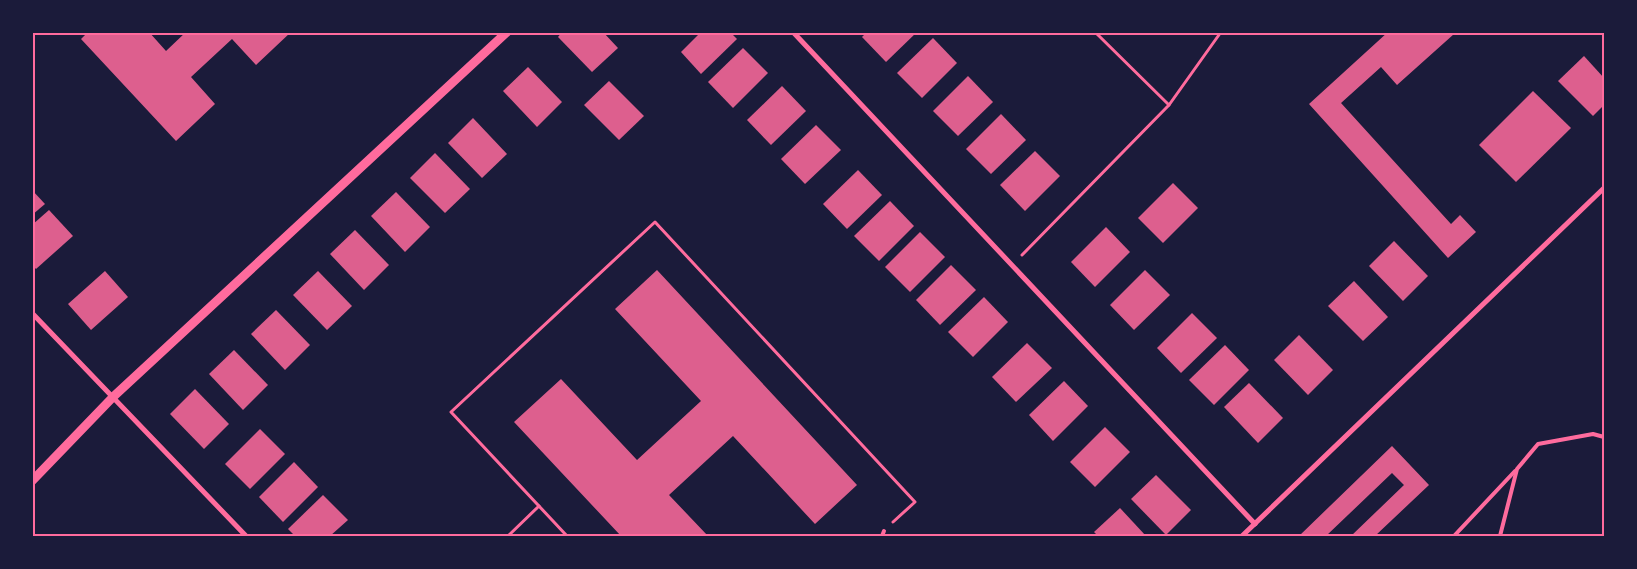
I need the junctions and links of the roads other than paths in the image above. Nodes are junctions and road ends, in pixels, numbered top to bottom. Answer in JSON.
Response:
{"nodes":[{"id":1,"x":506,"y":32,"type":"edge"},
{"id":2,"x":794,"y":32,"type":"edge"},
{"id":3,"x":1604,"y":188,"type":"edge"},
{"id":4,"x":32,"y":313,"type":"edge"},
{"id":5,"x":113,"y":397,"type":"junction"},
{"id":6,"x":1604,"y":437,"type":"edge"},
{"id":7,"x":1517,"y":469,"type":"junction"},
{"id":8,"x":32,"y":481,"type":"edge"},
{"id":9,"x":1255,"y":524,"type":"junction"},
{"id":10,"x":884,"y":531,"type":"road end"},
{"id":11,"x":246,"y":536,"type":"edge"},
{"id":12,"x":882,"y":536,"type":"edge"},
{"id":13,"x":1242,"y":536,"type":"edge"},
{"id":14,"x":1454,"y":536,"type":"edge"},
{"id":15,"x":1500,"y":536,"type":"edge"}],
"edges":[{"from":1,"to":5,"type":"street"},
{"from":2,"to":9,"type":"street"},
{"from":3,"to":9,"type":"street"},
{"from":4,"to":5,"type":"street"},
{"from":5,"to":8,"type":"street"},
{"from":5,"to":11,"type":"street"},
{"from":6,"to":7,"type":"lane"},
{"from":7,"to":14,"type":"lane"},
{"from":7,"to":15,"type":"lane"},
{"from":9,"to":13,"type":"street"},
{"from":10,"to":12,"type":"lane"}]}
